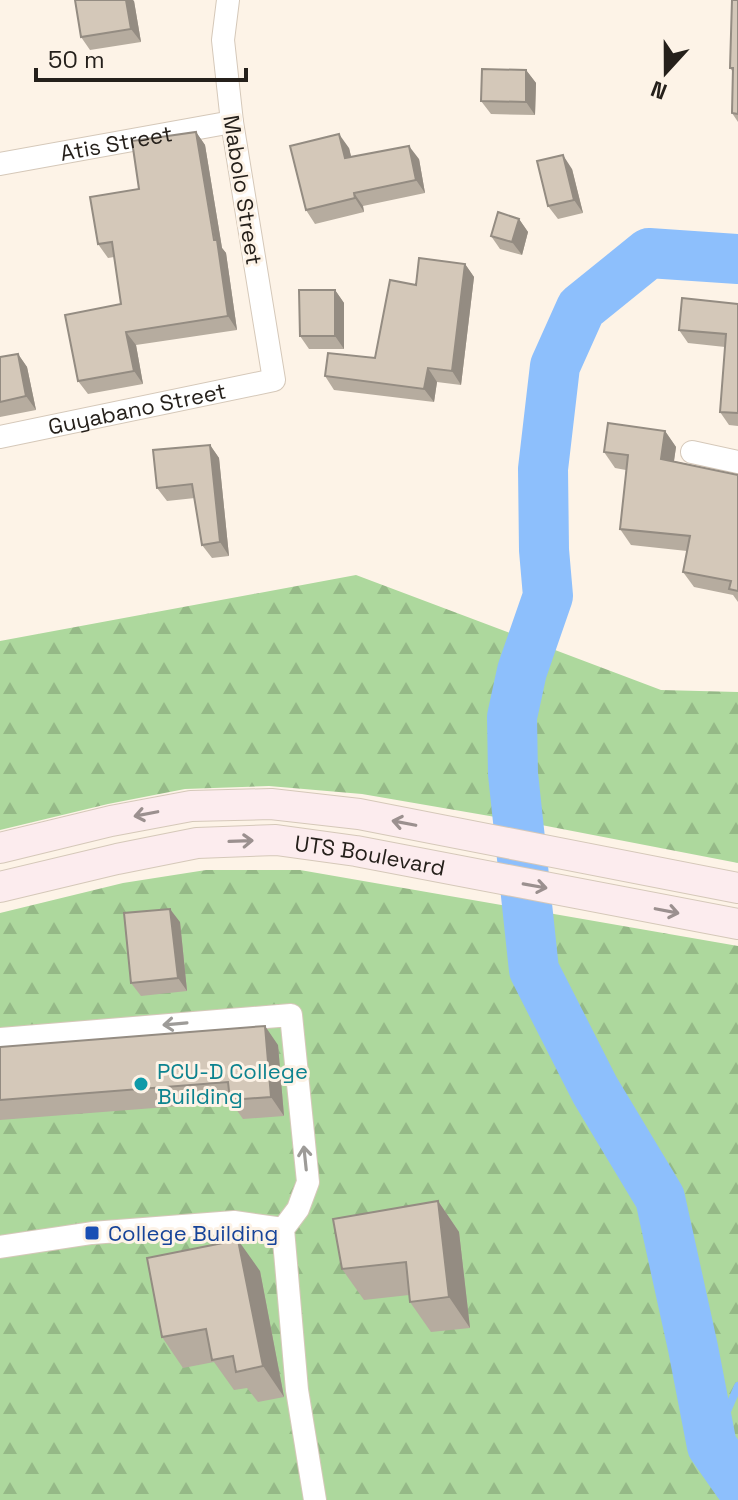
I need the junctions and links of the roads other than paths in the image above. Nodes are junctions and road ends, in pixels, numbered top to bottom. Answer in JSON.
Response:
{"nodes":[{"id":1,"x":228,"y":0,"type":"edge"},
{"id":2,"x":232,"y":122,"type":"junction"},
{"id":3,"x":0,"y":164,"type":"edge"},
{"id":4,"x":274,"y":380,"type":"joint"},
{"id":5,"x":0,"y":437,"type":"edge"},
{"id":6,"x":692,"y":452,"type":"dead end"},
{"id":7,"x":738,"y":462,"type":"edge"},
{"id":8,"x":0,"y":848,"type":"edge"},
{"id":9,"x":0,"y":887,"type":"edge"},
{"id":10,"x":738,"y":888,"type":"edge"},
{"id":11,"x":738,"y":924,"type":"edge"},
{"id":12,"x":0,"y":1039,"type":"edge"},
{"id":13,"x":283,"y":1229,"type":"junction"},
{"id":14,"x":0,"y":1247,"type":"edge"},
{"id":15,"x":315,"y":1500,"type":"edge"}],
"edges":[{"from":1,"to":2,"type":"street","name":"Mabolo Street"},
{"from":2,"to":3,"type":"street","name":"Atis Street"},
{"from":2,"to":4,"type":"street","name":"Mabolo Street"},
{"from":4,"to":5,"type":"street","name":"Guyabano Street"},
{"from":6,"to":7,"type":"street"},
{"from":10,"to":8,"type":"main road","name":"UTS Boulevard","one_way":true},
{"from":9,"to":11,"type":"main road","name":"UTS Boulevard","one_way":true},
{"from":13,"to":12,"type":"street","one_way":true},
{"from":13,"to":14,"type":"street"},
{"from":13,"to":15,"type":"street"}]}
